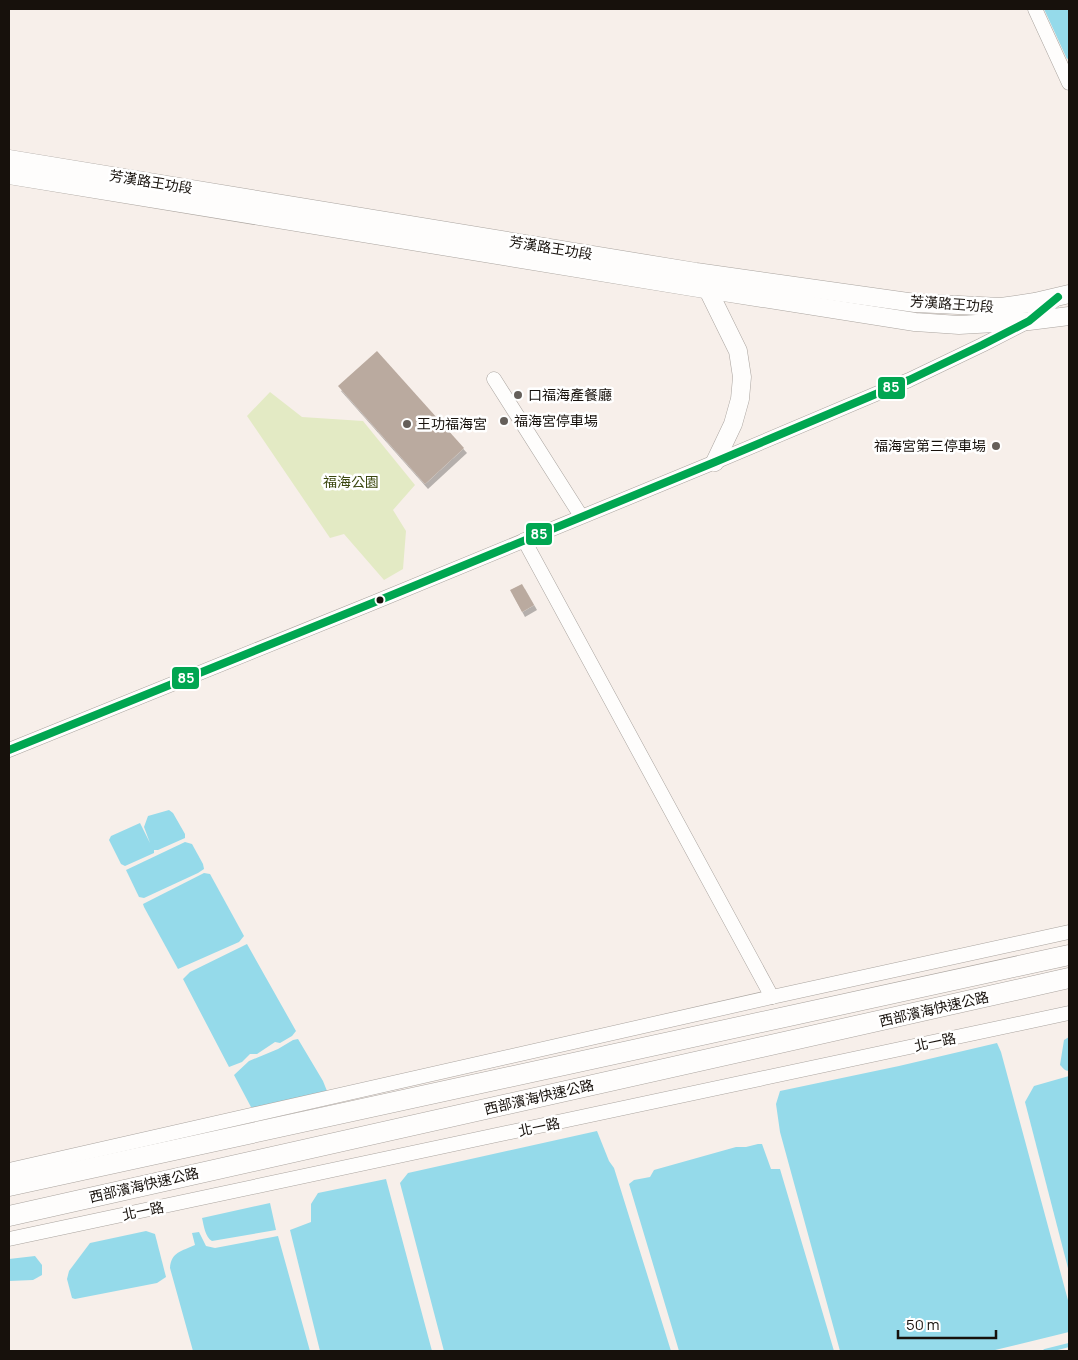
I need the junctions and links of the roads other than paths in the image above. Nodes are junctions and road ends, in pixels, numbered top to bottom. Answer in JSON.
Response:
{"nodes":[{"id":1,"x":1035,"y":9,"type":"edge"},
{"id":2,"x":1069,"y":83,"type":"edge"},
{"id":3,"x":9,"y":159,"type":"edge"},
{"id":4,"x":9,"y":175,"type":"edge"},
{"id":5,"x":696,"y":272,"type":"junction"},
{"id":6,"x":708,"y":290,"type":"junction"},
{"id":7,"x":1063,"y":296,"type":"edge"},
{"id":8,"x":1069,"y":316,"type":"edge"},
{"id":9,"x":1029,"y":321,"type":"junction"},
{"id":10,"x":494,"y":380,"type":"dead end"},
{"id":11,"x":715,"y":462,"type":"junction"},
{"id":12,"x":581,"y":516,"type":"junction"},
{"id":13,"x":524,"y":540,"type":"junction"},
{"id":14,"x":9,"y":750,"type":"edge"},
{"id":15,"x":1069,"y":932,"type":"edge"},
{"id":16,"x":1069,"y":955,"type":"edge"},
{"id":17,"x":1069,"y":978,"type":"edge"},
{"id":18,"x":772,"y":997,"type":"junction"},
{"id":19,"x":1069,"y":1013,"type":"edge"},
{"id":20,"x":9,"y":1170,"type":"edge"},
{"id":21,"x":9,"y":1186,"type":"edge"},
{"id":22,"x":9,"y":1216,"type":"edge"},
{"id":23,"x":9,"y":1239,"type":"edge"}],
"edges":[{"from":1,"to":2,"type":"street"},
{"from":3,"to":5,"type":"main road","name":"芳漢路王功段"},
{"from":4,"to":6,"type":"main road","name":"芳漢路王功段"},
{"from":5,"to":6,"type":"main road"},
{"from":5,"to":7,"type":"main road","name":"芳漢路王功段"},
{"from":6,"to":9,"type":"main road","name":"芳漢路王功段"},
{"from":6,"to":11,"type":"main road"},
{"from":7,"to":9,"type":"street","name":"芳漢路王功段"},
{"from":8,"to":9,"type":"main road"},
{"from":9,"to":11,"type":"street","name":"芳漢路王功段"},
{"from":10,"to":12,"type":"street"},
{"from":11,"to":12,"type":"street","name":"芳漢路王功段"},
{"from":12,"to":13,"type":"street","name":"芳漢路王功段"},
{"from":13,"to":14,"type":"street","name":"芳漢路王功段"},
{"from":13,"to":18,"type":"street"},
{"from":15,"to":18,"type":"street"},
{"from":16,"to":21,"type":"highway","name":"西部濱海快速公路"},
{"from":17,"to":22,"type":"highway","name":"西部濱海快速公路"},
{"from":18,"to":20,"type":"street"},
{"from":19,"to":23,"type":"street","name":"北一路"}]}
